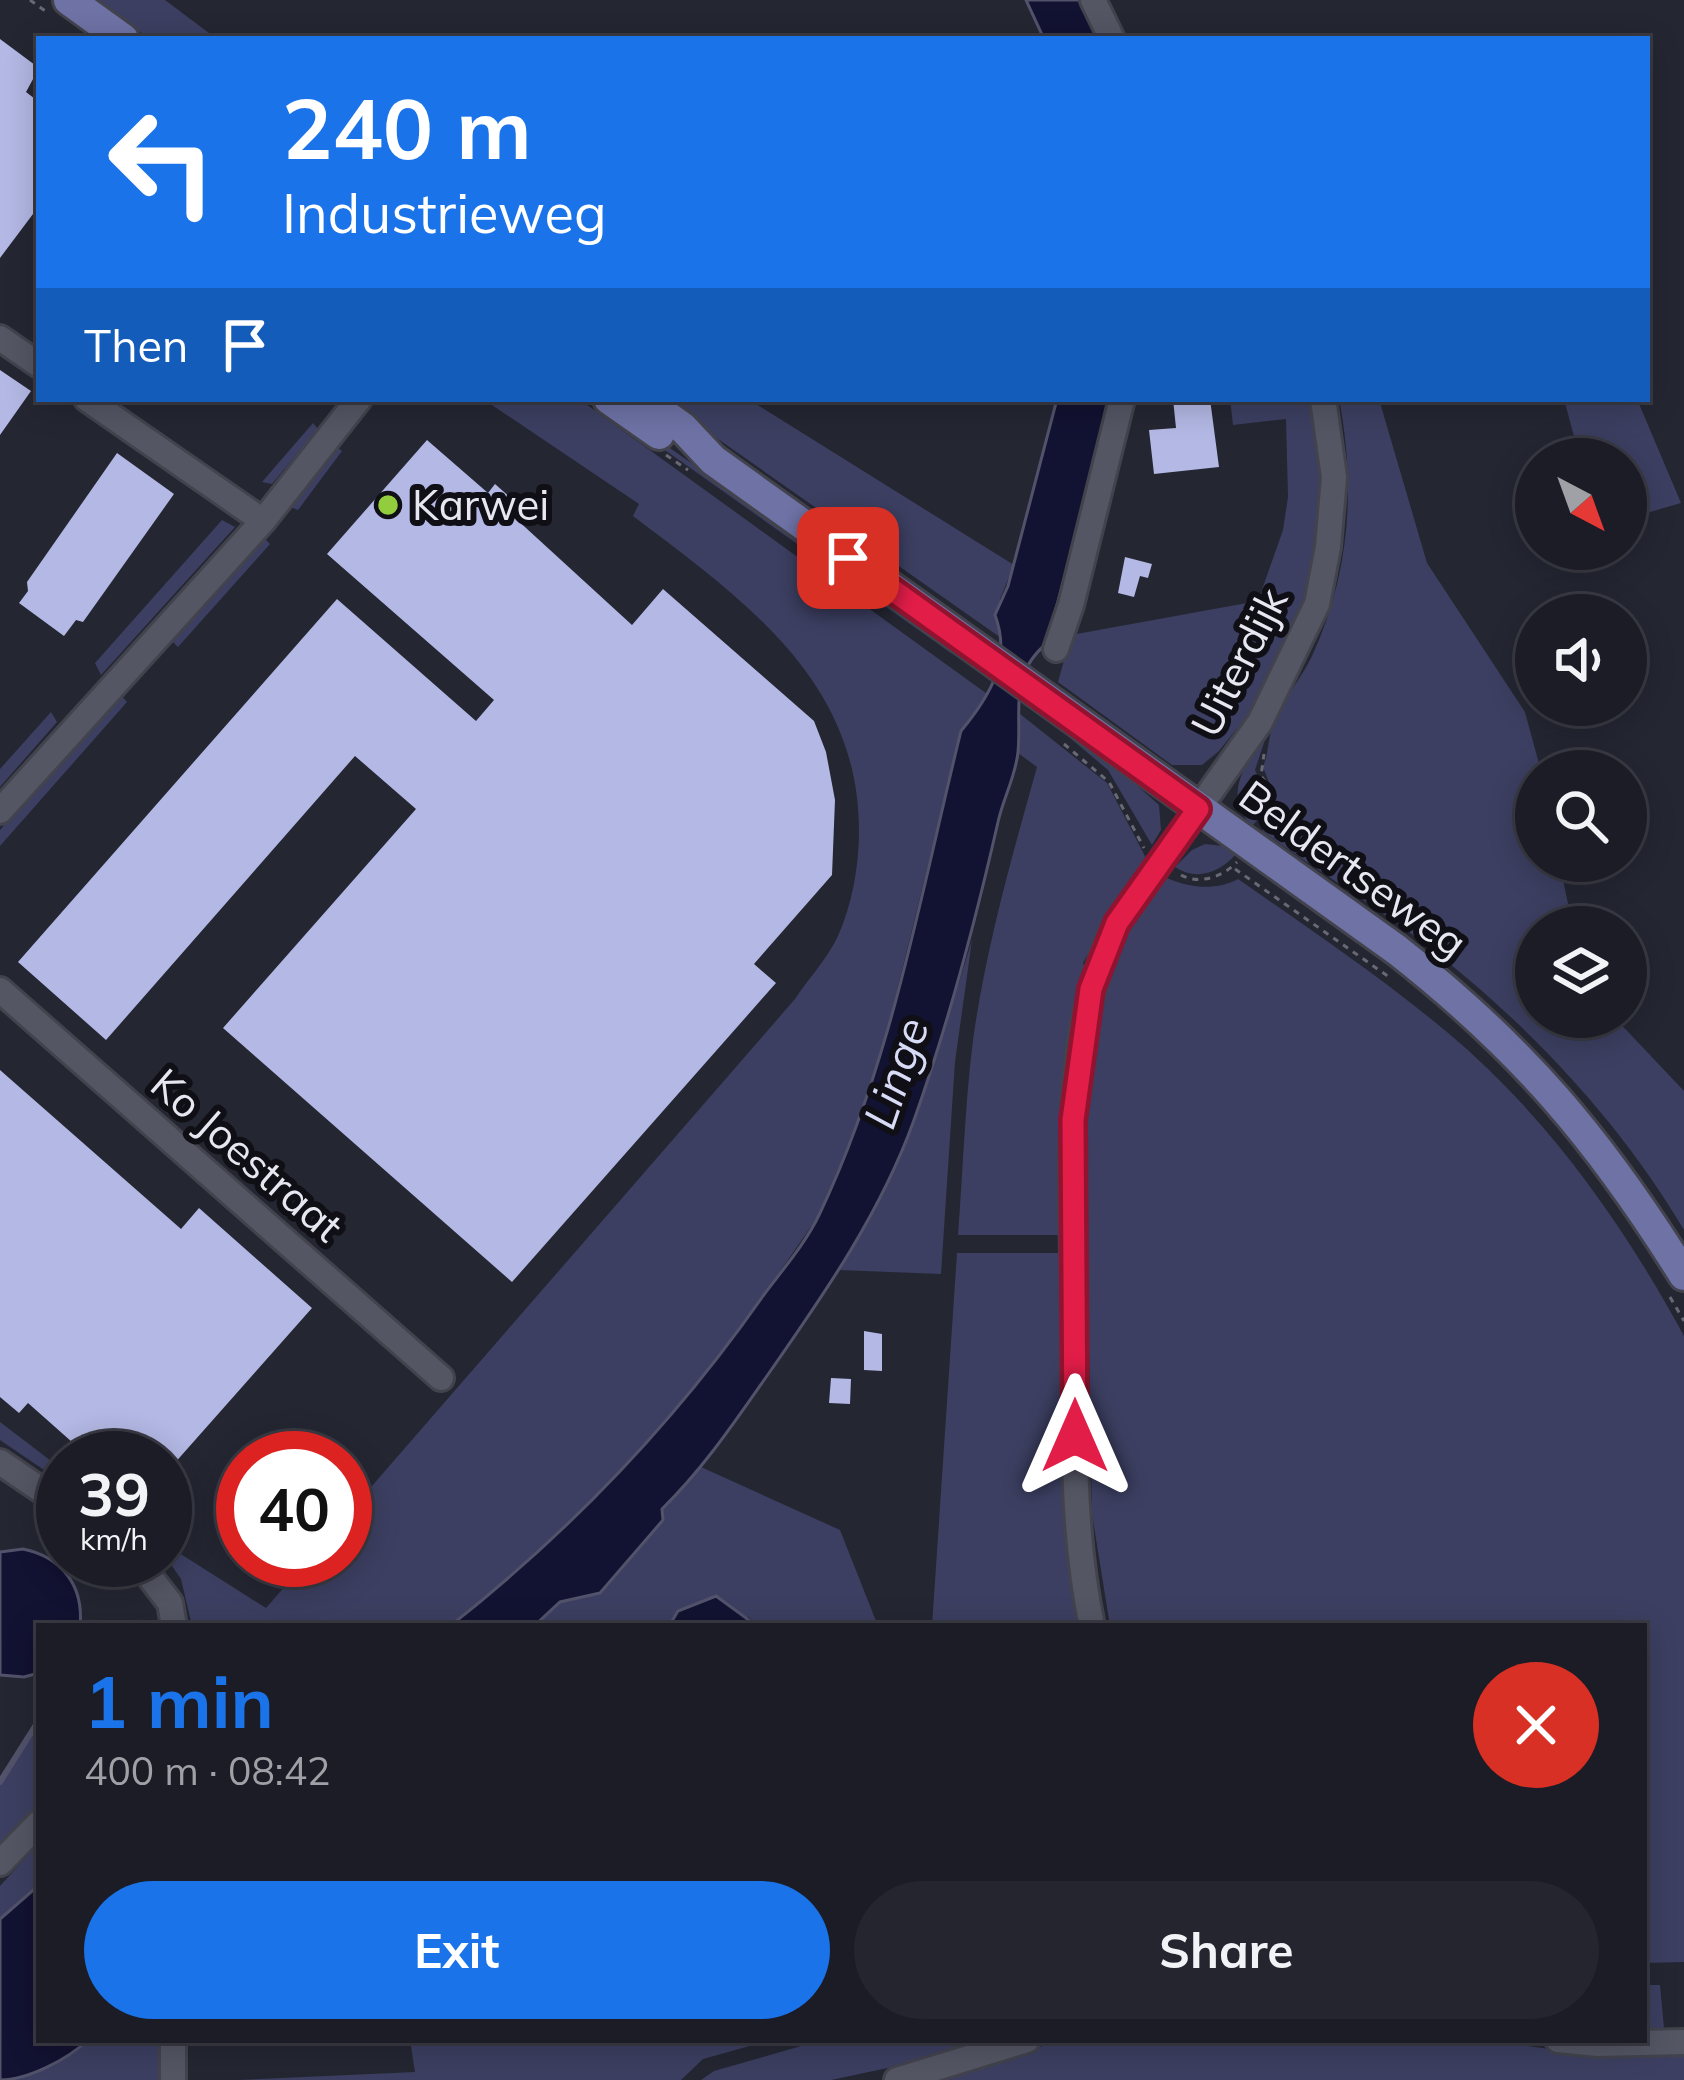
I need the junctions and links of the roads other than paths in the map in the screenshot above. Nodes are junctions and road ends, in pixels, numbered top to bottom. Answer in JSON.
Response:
{"nodes":[{"id":1,"x":69,"y":0,"type":"edge"},
{"id":2,"x":1093,"y":0,"type":"edge"},
{"id":3,"x":119,"y":36,"type":"edge"},
{"id":4,"x":1111,"y":36,"type":"edge"},
{"id":5,"x":0,"y":338,"type":"edge"},
{"id":6,"x":36,"y":363,"type":"edge"},
{"id":7,"x":91,"y":402,"type":"edge"},
{"id":8,"x":357,"y":402,"type":"edge"},
{"id":9,"x":613,"y":402,"type":"edge"},
{"id":10,"x":647,"y":402,"type":"edge"},
{"id":11,"x":1121,"y":402,"type":"edge"},
{"id":12,"x":1323,"y":402,"type":"edge"},
{"id":13,"x":713,"y":460,"type":"junction"},
{"id":14,"x":263,"y":521,"type":"junction"},
{"id":15,"x":1056,"y":649,"type":"dead end"},
{"id":16,"x":1198,"y":809,"type":"junction"},
{"id":17,"x":0,"y":811,"type":"edge"},
{"id":18,"x":0,"y":990,"type":"edge"},
{"id":19,"x":1673,"y":1278,"type":"edge"},
{"id":20,"x":441,"y":1378,"type":"dead end"},
{"id":21,"x":0,"y":1462,"type":"edge"},
{"id":22,"x":36,"y":1487,"type":"edge"},
{"id":23,"x":158,"y":1587,"type":"edge"},
{"id":24,"x":173,"y":1623,"type":"edge"},
{"id":25,"x":1092,"y":1623,"type":"edge"},
{"id":26,"x":36,"y":1826,"type":"edge"},
{"id":27,"x":0,"y":1863,"type":"edge"},
{"id":28,"x":1684,"y":2042,"type":"edge"},
{"id":29,"x":173,"y":2043,"type":"edge"},
{"id":30,"x":1017,"y":2043,"type":"edge"},
{"id":31,"x":1588,"y":2043,"type":"edge"},
{"id":32,"x":1641,"y":2043,"type":"edge"},
{"id":33,"x":1647,"y":2043,"type":"edge"},
{"id":34,"x":173,"y":2080,"type":"edge"},
{"id":35,"x":897,"y":2080,"type":"edge"}],
"edges":[{"from":1,"to":3,"type":"main road"},
{"from":2,"to":4,"type":"street"},
{"from":5,"to":6,"type":"street"},
{"from":7,"to":14,"type":"street"},
{"from":8,"to":14,"type":"street"},
{"from":9,"to":13,"type":"main road"},
{"from":10,"to":13,"type":"main road"},
{"from":11,"to":15,"type":"street"},
{"from":12,"to":16,"type":"street","name":"Uiterdijk"},
{"from":13,"to":16,"type":"main road","name":"Beldertseweg"},
{"from":14,"to":17,"type":"street"},
{"from":16,"to":19,"type":"main road","name":"Beldertseweg"},
{"from":16,"to":25,"type":"street","name":"Uiterdijk"},
{"from":18,"to":20,"type":"street","name":"Ko Joestraat"},
{"from":21,"to":22,"type":"street"},
{"from":23,"to":24,"type":"street"},
{"from":26,"to":27,"type":"street"},
{"from":28,"to":33,"type":"street"},
{"from":29,"to":34,"type":"street"},
{"from":30,"to":35,"type":"street"},
{"from":31,"to":32,"type":"street"}]}
